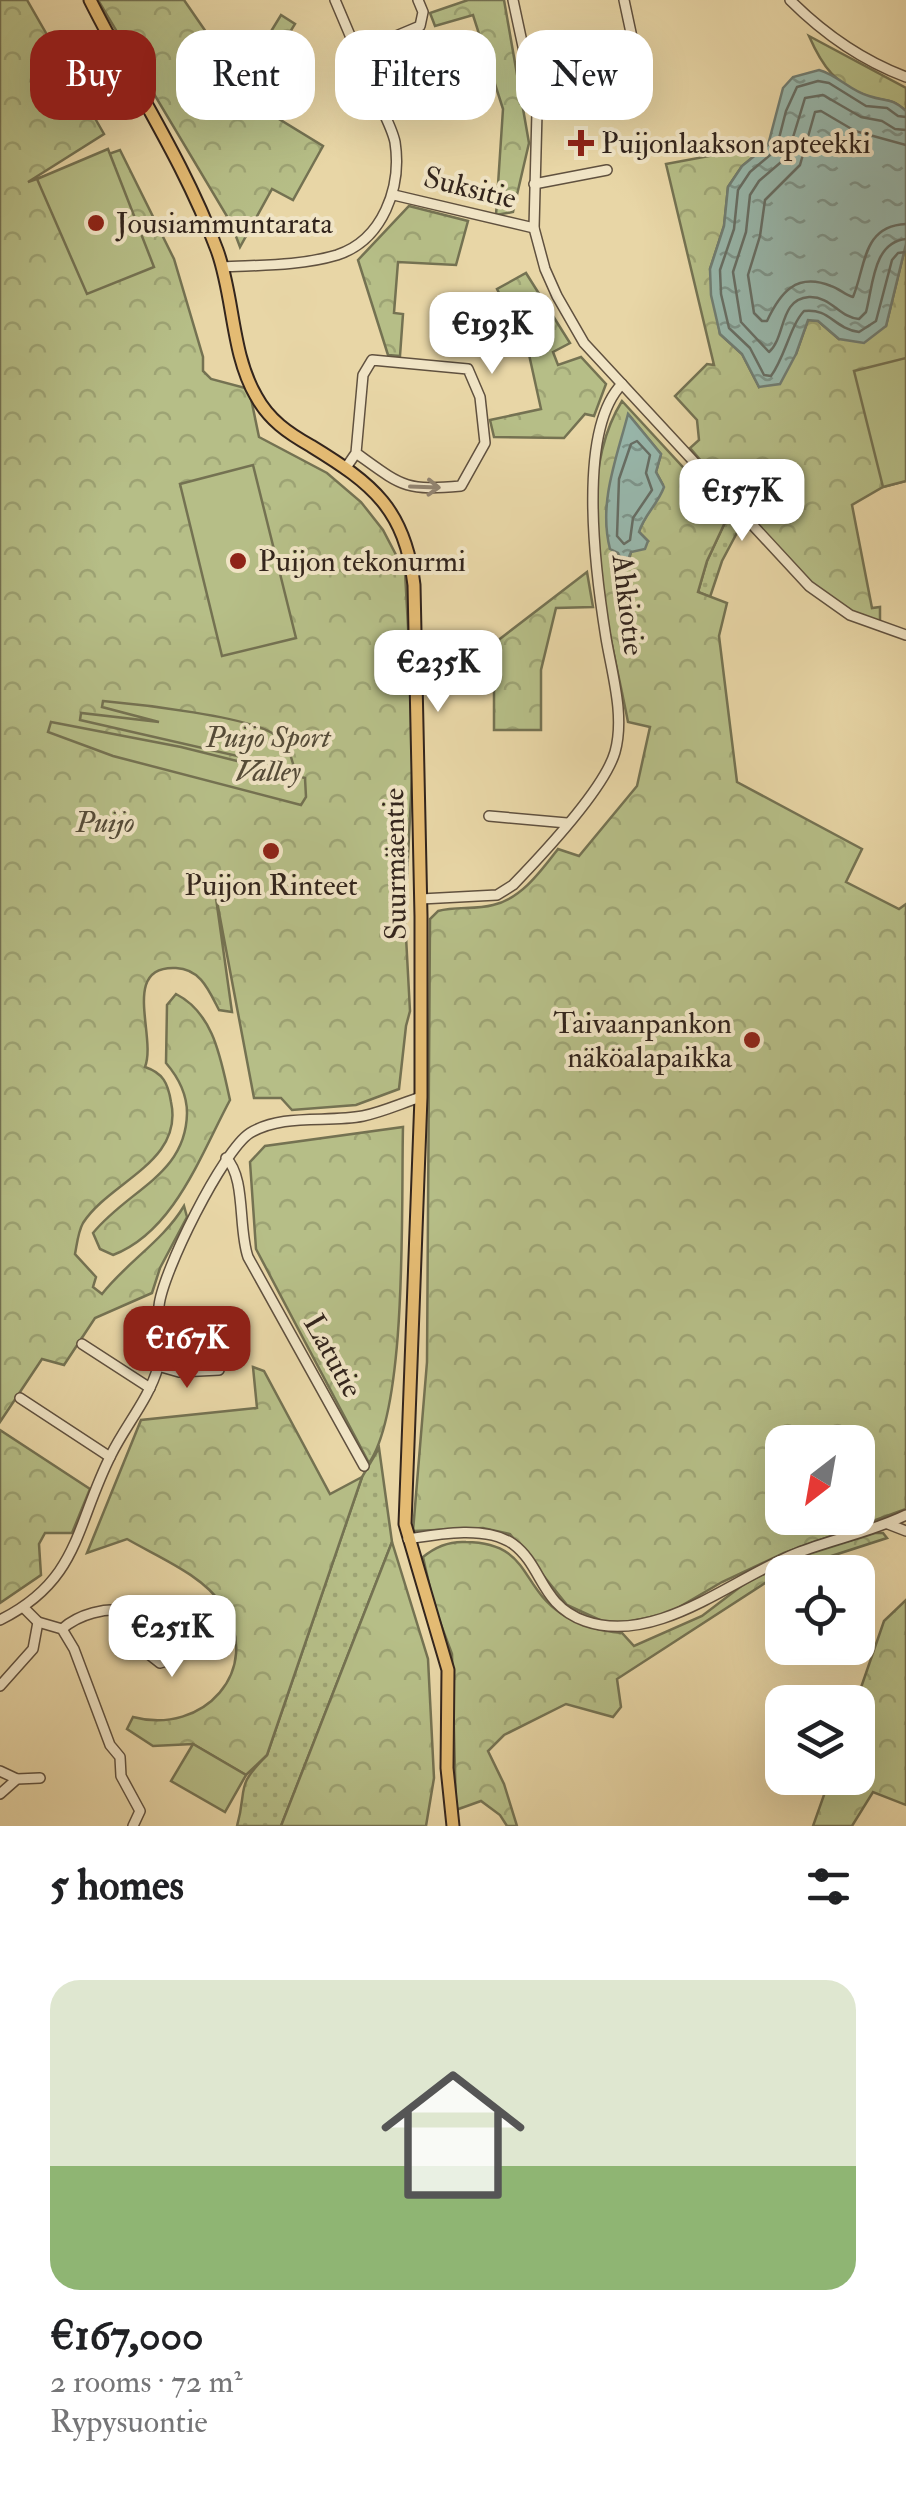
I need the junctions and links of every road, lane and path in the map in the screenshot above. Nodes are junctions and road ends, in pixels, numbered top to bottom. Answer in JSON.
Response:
{"nodes":[{"id":1,"x":90,"y":0,"type":"edge"},
{"id":2,"x":335,"y":0,"type":"edge"},
{"id":3,"x":418,"y":0,"type":"edge"},
{"id":4,"x":513,"y":0,"type":"edge"},
{"id":5,"x":624,"y":0,"type":"edge"},
{"id":6,"x":790,"y":0,"type":"edge"},
{"id":7,"x":348,"y":30,"type":"edge"},
{"id":8,"x":410,"y":30,"type":"edge"},
{"id":9,"x":520,"y":30,"type":"edge"},
{"id":10,"x":630,"y":30,"type":"edge"},
{"id":11,"x":906,"y":77,"type":"edge"},
{"id":12,"x":386,"y":120,"type":"edge"},
{"id":13,"x":537,"y":120,"type":"edge"},
{"id":14,"x":607,"y":170,"type":"dead end"},
{"id":15,"x":534,"y":184,"type":"junction"},
{"id":16,"x":394,"y":195,"type":"junction"},
{"id":17,"x":534,"y":228,"type":"junction"},
{"id":18,"x":222,"y":266,"type":"junction"},
{"id":19,"x":622,"y":384,"type":"junction"},
{"id":20,"x":356,"y":454,"type":"junction"},
{"id":21,"x":345,"y":468,"type":"junction"},
{"id":22,"x":906,"y":635,"type":"edge"},
{"id":23,"x":489,"y":816,"type":"dead end"},
{"id":24,"x":566,"y":823,"type":"junction"},
{"id":25,"x":421,"y":899,"type":"junction"},
{"id":26,"x":421,"y":1097,"type":"junction"},
{"id":27,"x":226,"y":1158,"type":"junction"},
{"id":28,"x":82,"y":1344,"type":"dead end"},
{"id":29,"x":158,"y":1366,"type":"junction"},
{"id":30,"x":218,"y":1370,"type":"dead end"},
{"id":31,"x":150,"y":1388,"type":"junction"},
{"id":32,"x":20,"y":1398,"type":"dead end"},
{"id":33,"x":110,"y":1457,"type":"junction"},
{"id":34,"x":364,"y":1466,"type":"dead end"},
{"id":35,"x":906,"y":1515,"type":"edge"},
{"id":36,"x":888,"y":1524,"type":"junction"},
{"id":37,"x":906,"y":1531,"type":"edge"},
{"id":38,"x":408,"y":1539,"type":"junction"},
{"id":39,"x":24,"y":1608,"type":"junction"},
{"id":40,"x":127,"y":1611,"type":"junction"},
{"id":41,"x":0,"y":1620,"type":"edge"},
{"id":42,"x":38,"y":1622,"type":"junction"},
{"id":43,"x":62,"y":1629,"type":"junction"},
{"id":44,"x":0,"y":1686,"type":"edge"},
{"id":45,"x":0,"y":1771,"type":"edge"},
{"id":46,"x":17,"y":1778,"type":"junction"},
{"id":47,"x":40,"y":1778,"type":"dead end"},
{"id":48,"x":0,"y":1794,"type":"edge"},
{"id":49,"x":133,"y":1826,"type":"edge"},
{"id":50,"x":454,"y":1826,"type":"edge"}],
"edges":[{"from":1,"to":18,"type":"main road","name":"Suurmäentie"},
{"from":2,"to":7,"type":"street"},
{"from":3,"to":8,"type":"street"},
{"from":4,"to":9,"type":"street"},
{"from":5,"to":10,"type":"street"},
{"from":6,"to":11,"type":"street"},
{"from":12,"to":16,"type":"street"},
{"from":13,"to":15,"type":"street"},
{"from":14,"to":15,"type":"street"},
{"from":15,"to":17,"type":"street"},
{"from":16,"to":17,"type":"street","name":"Suksitie"},
{"from":16,"to":18,"type":"street"},
{"from":17,"to":19,"type":"street"},
{"from":18,"to":21,"type":"main road","name":"Suurmäentie"},
{"from":19,"to":22,"type":"street"},
{"from":19,"to":24,"type":"street","name":"Ahkiotie"},
{"from":20,"to":20,"type":"street","one_way":true},
{"from":20,"to":21,"type":"street"},
{"from":21,"to":25,"type":"main road","name":"Suurmäentie"},
{"from":23,"to":24,"type":"street"},
{"from":24,"to":25,"type":"street","name":"Ahkiotie"},
{"from":25,"to":26,"type":"main road","name":"Suurmäentie"},
{"from":26,"to":27,"type":"street"},
{"from":26,"to":38,"type":"main road","name":"Suurmäentie"},
{"from":27,"to":29,"type":"street"},
{"from":27,"to":34,"type":"street","name":"Latutie"},
{"from":28,"to":31,"type":"street"},
{"from":29,"to":30,"type":"street"},
{"from":29,"to":31,"type":"street"},
{"from":31,"to":33,"type":"street"},
{"from":32,"to":33,"type":"street"},
{"from":33,"to":39,"type":"street"},
{"from":35,"to":36,"type":"street"},
{"from":36,"to":37,"type":"street"},
{"from":36,"to":38,"type":"street"},
{"from":38,"to":50,"type":"main road","name":"Suurmäentie"},
{"from":39,"to":41,"type":"street"},
{"from":39,"to":42,"type":"street"},
{"from":40,"to":40,"type":"street"},
{"from":40,"to":43,"type":"street"},
{"from":42,"to":43,"type":"street"},
{"from":42,"to":44,"type":"street"},
{"from":43,"to":49,"type":"street"},
{"from":45,"to":46,"type":"street"},
{"from":46,"to":47,"type":"street"},
{"from":46,"to":48,"type":"street"}]}
